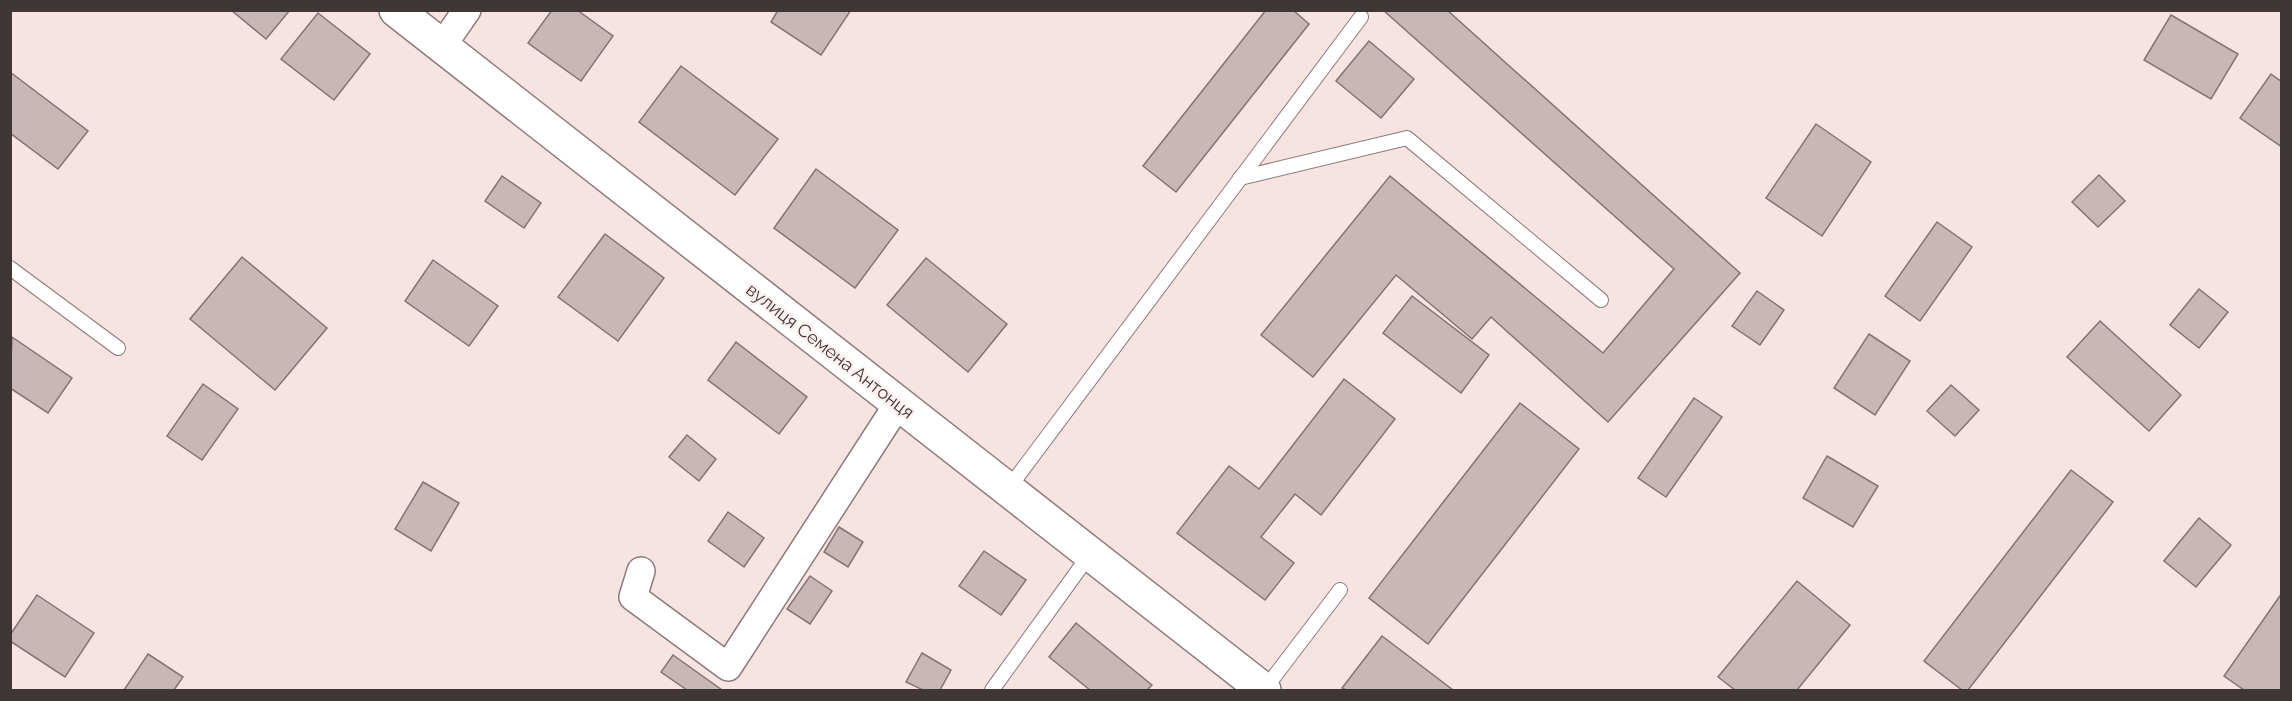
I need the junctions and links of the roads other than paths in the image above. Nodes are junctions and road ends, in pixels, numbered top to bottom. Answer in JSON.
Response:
{"nodes":[{"id":1,"x":396,"y":10,"type":"edge"},
{"id":2,"x":466,"y":10,"type":"edge"},
{"id":3,"x":1360,"y":17,"type":"dead end"},
{"id":4,"x":441,"y":46,"type":"junction"},
{"id":5,"x":1240,"y":178,"type":"junction"},
{"id":6,"x":10,"y":268,"type":"edge"},
{"id":7,"x":1600,"y":300,"type":"dead end"},
{"id":8,"x":118,"y":348,"type":"dead end"},
{"id":9,"x":898,"y":404,"type":"junction"},
{"id":10,"x":1008,"y":489,"type":"junction"},
{"id":11,"x":1090,"y":554,"type":"junction"},
{"id":12,"x":642,"y":571,"type":"dead end"},
{"id":13,"x":1340,"y":590,"type":"dead end"},
{"id":14,"x":992,"y":690,"type":"edge"},
{"id":15,"x":1264,"y":690,"type":"edge"}],
"edges":[{"from":1,"to":4,"type":"street","name":"вулиця Семена Антонця"},
{"from":2,"to":4,"type":"street"},
{"from":3,"to":5,"type":"lane"},
{"from":4,"to":9,"type":"street","name":"вулиця Семена Антонця"},
{"from":5,"to":7,"type":"lane"},
{"from":5,"to":10,"type":"lane"},
{"from":6,"to":8,"type":"lane"},
{"from":9,"to":10,"type":"street","name":"вулиця Семена Антонця"},
{"from":9,"to":12,"type":"street"},
{"from":10,"to":11,"type":"street","name":"вулиця Семена Антонця"},
{"from":11,"to":14,"type":"lane"},
{"from":11,"to":15,"type":"street","name":"вулиця Семена Антонця"},
{"from":13,"to":15,"type":"lane"}]}
